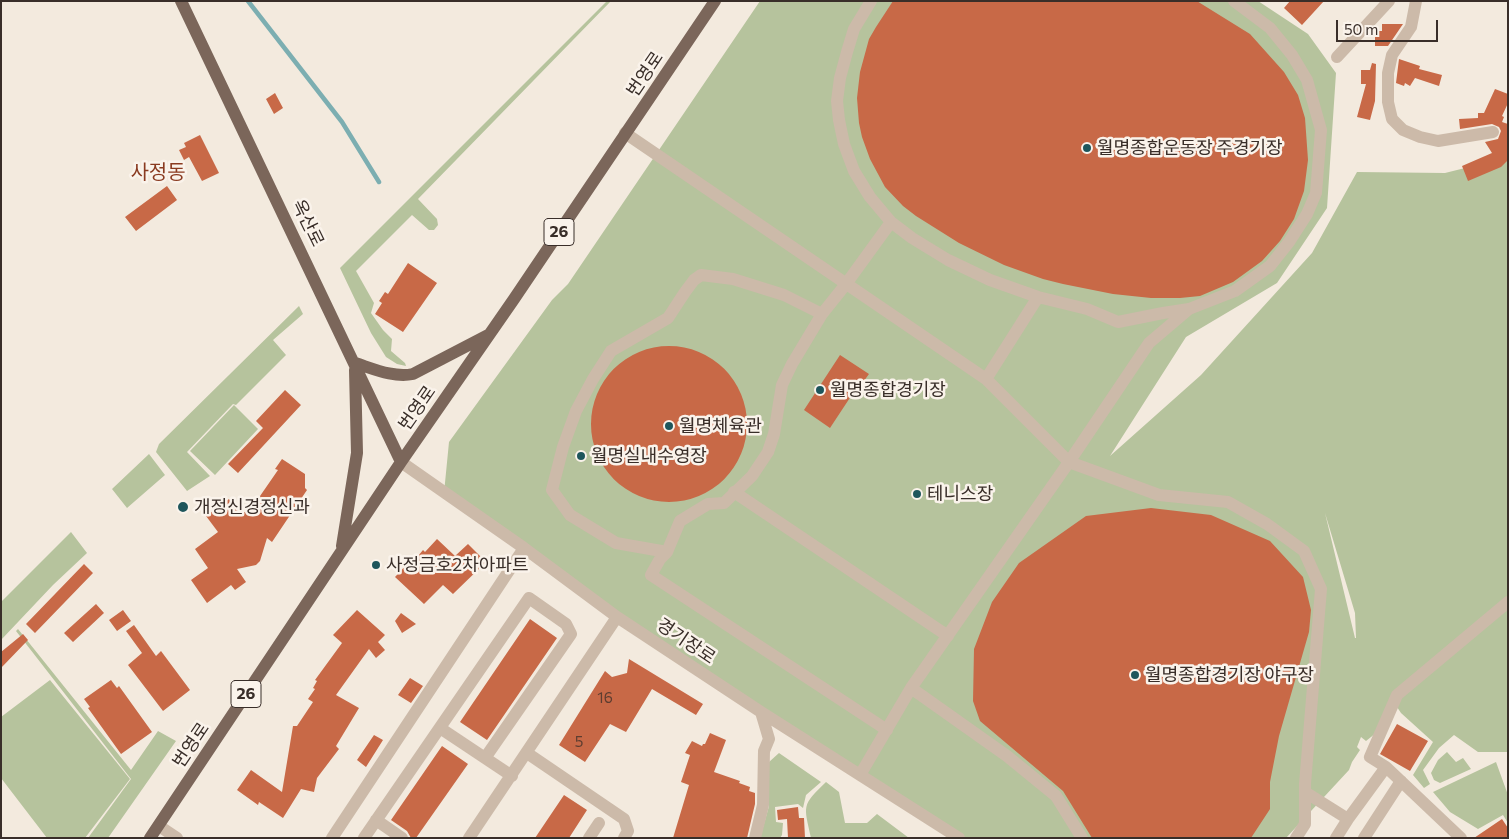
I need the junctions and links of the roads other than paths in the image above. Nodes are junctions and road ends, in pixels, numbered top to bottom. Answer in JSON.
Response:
{"nodes":[{"id":1,"x":181,"y":1,"type":"edge"},
{"id":2,"x":715,"y":1,"type":"edge"},
{"id":3,"x":871,"y":1,"type":"edge"},
{"id":4,"x":1234,"y":1,"type":"edge"},
{"id":5,"x":1389,"y":1,"type":"edge"},
{"id":6,"x":1416,"y":1,"type":"edge"},
{"id":7,"x":1337,"y":57,"type":"dead end"},
{"id":8,"x":1493,"y":132,"type":"dead end"},
{"id":9,"x":625,"y":133,"type":"junction"},
{"id":10,"x":891,"y":222,"type":"junction"},
{"id":11,"x":846,"y":284,"type":"junction"},
{"id":12,"x":1038,"y":298,"type":"junction"},
{"id":13,"x":1189,"y":309,"type":"junction"},
{"id":14,"x":822,"y":314,"type":"junction"},
{"id":15,"x":490,"y":334,"type":"junction"},
{"id":16,"x":355,"y":363,"type":"junction"},
{"id":17,"x":986,"y":379,"type":"junction"},
{"id":18,"x":401,"y":462,"type":"junction"},
{"id":19,"x":1070,"y":462,"type":"junction"},
{"id":20,"x":734,"y":492,"type":"junction"},
{"id":21,"x":524,"y":548,"type":"junction"},
{"id":22,"x":342,"y":551,"type":"junction"},
{"id":23,"x":666,"y":552,"type":"junction"},
{"id":24,"x":1508,"y":602,"type":"edge"},
{"id":25,"x":617,"y":616,"type":"junction"},
{"id":26,"x":948,"y":636,"type":"junction"},
{"id":27,"x":911,"y":688,"type":"junction"},
{"id":28,"x":761,"y":712,"type":"junction"},
{"id":29,"x":440,"y":728,"type":"junction"},
{"id":30,"x":887,"y":730,"type":"junction"},
{"id":31,"x":527,"y":753,"type":"junction"},
{"id":32,"x":485,"y":758,"type":"junction"},
{"id":33,"x":1386,"y":767,"type":"junction"},
{"id":34,"x":860,"y":775,"type":"junction"},
{"id":35,"x":512,"y":776,"type":"junction"},
{"id":36,"x":1401,"y":781,"type":"junction"},
{"id":37,"x":1305,"y":792,"type":"junction"},
{"id":38,"x":1348,"y":819,"type":"junction"},
{"id":39,"x":376,"y":820,"type":"junction"},
{"id":40,"x":599,"y":823,"type":"dead end"},
{"id":41,"x":159,"y":826,"type":"junction"},
{"id":42,"x":150,"y":838,"type":"edge"},
{"id":43,"x":177,"y":838,"type":"edge"},
{"id":44,"x":332,"y":838,"type":"edge"},
{"id":45,"x":364,"y":838,"type":"edge"},
{"id":46,"x":402,"y":838,"type":"edge"},
{"id":47,"x":469,"y":838,"type":"edge"},
{"id":48,"x":589,"y":838,"type":"edge"},
{"id":49,"x":624,"y":838,"type":"edge"},
{"id":50,"x":755,"y":838,"type":"edge"},
{"id":51,"x":959,"y":838,"type":"edge"},
{"id":52,"x":1082,"y":838,"type":"edge"},
{"id":53,"x":1296,"y":838,"type":"edge"},
{"id":54,"x":1336,"y":838,"type":"edge"},
{"id":55,"x":1364,"y":838,"type":"edge"},
{"id":56,"x":1461,"y":838,"type":"edge"}],
"edges":[{"from":1,"to":16,"type":"main road","name":"옥산로"},
{"from":2,"to":9,"type":"main road","name":"번영로","number":"26"},
{"from":3,"to":10,"type":"street"},
{"from":4,"to":13,"type":"street"},
{"from":5,"to":7,"type":"street"},
{"from":6,"to":8,"type":"street"},
{"from":9,"to":11,"type":"street"},
{"from":9,"to":15,"type":"main road","name":"번영로","number":"26"},
{"from":10,"to":11,"type":"street"},
{"from":10,"to":12,"type":"street"},
{"from":11,"to":14,"type":"street"},
{"from":11,"to":17,"type":"street"},
{"from":12,"to":13,"type":"street"},
{"from":12,"to":17,"type":"street"},
{"from":13,"to":19,"type":"street"},
{"from":14,"to":20,"type":"street"},
{"from":14,"to":23,"type":"street"},
{"from":15,"to":16,"type":"main road"},
{"from":15,"to":18,"type":"main road","name":"번영로","number":"26"},
{"from":16,"to":18,"type":"main road","name":"옥산로"},
{"from":16,"to":22,"type":"main road"},
{"from":17,"to":19,"type":"street"},
{"from":18,"to":21,"type":"street","name":"경기장로"},
{"from":18,"to":22,"type":"main road","name":"번영로","number":"26"},
{"from":19,"to":26,"type":"street"},
{"from":19,"to":37,"type":"street"},
{"from":20,"to":23,"type":"street"},
{"from":20,"to":26,"type":"street"},
{"from":21,"to":25,"type":"street","name":"경기장로"},
{"from":21,"to":44,"type":"street"},
{"from":22,"to":41,"type":"main road","name":"번영로","number":"26"},
{"from":23,"to":30,"type":"street"},
{"from":24,"to":33,"type":"street"},
{"from":25,"to":28,"type":"street","name":"경기장로"},
{"from":25,"to":31,"type":"street"},
{"from":26,"to":27,"type":"street"},
{"from":27,"to":30,"type":"street"},
{"from":27,"to":52,"type":"street"},
{"from":28,"to":34,"type":"street","name":"경기장로"},
{"from":28,"to":50,"type":"street"},
{"from":29,"to":32,"type":"street"},
{"from":29,"to":32,"type":"street"},
{"from":29,"to":39,"type":"street"},
{"from":30,"to":34,"type":"street"},
{"from":31,"to":35,"type":"street"},
{"from":31,"to":49,"type":"street"},
{"from":32,"to":35,"type":"street"},
{"from":33,"to":36,"type":"street"},
{"from":33,"to":38,"type":"street"},
{"from":34,"to":51,"type":"street","name":"경기장로"},
{"from":35,"to":47,"type":"street"},
{"from":36,"to":55,"type":"street"},
{"from":36,"to":56,"type":"street"},
{"from":37,"to":38,"type":"street"},
{"from":37,"to":53,"type":"street"},
{"from":38,"to":54,"type":"street"},
{"from":39,"to":45,"type":"street"},
{"from":39,"to":46,"type":"street"},
{"from":40,"to":48,"type":"street"},
{"from":41,"to":42,"type":"main road","name":"번영로","number":"26"},
{"from":41,"to":43,"type":"street"}]}
